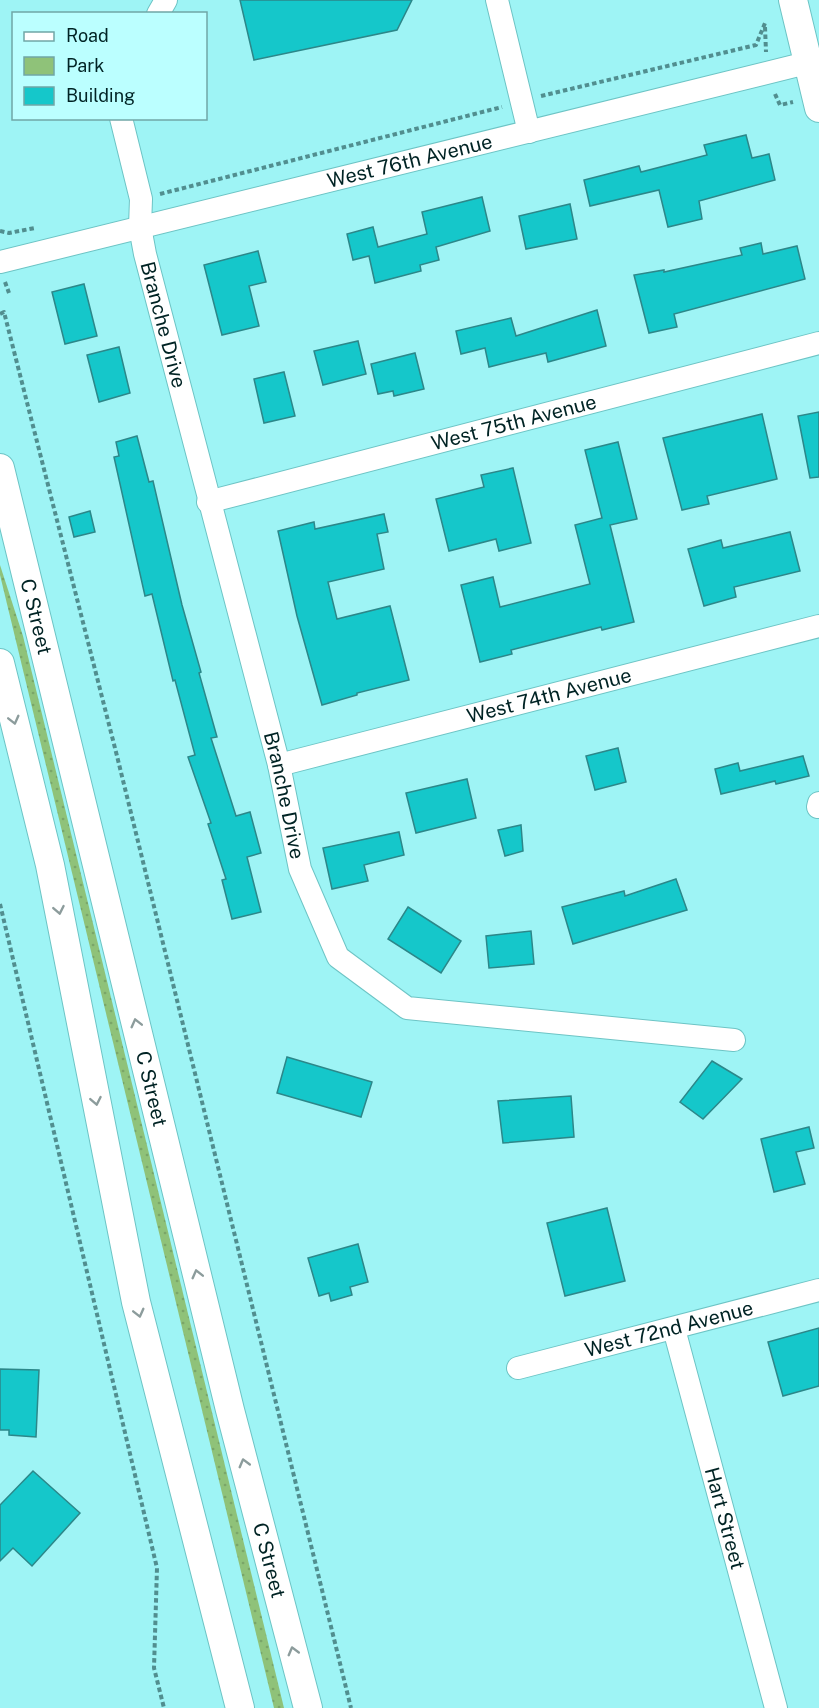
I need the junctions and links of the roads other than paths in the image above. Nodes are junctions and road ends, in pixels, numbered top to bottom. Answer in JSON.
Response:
{"nodes":[{"id":1,"x":497,"y":0,"type":"edge"},
{"id":2,"x":793,"y":0,"type":"edge"},
{"id":3,"x":813,"y":61,"type":"edge"},
{"id":4,"x":819,"y":108,"type":"edge"},
{"id":5,"x":121,"y":120,"type":"edge"},
{"id":6,"x":529,"y":132,"type":"junction"},
{"id":7,"x":140,"y":227,"type":"junction"},
{"id":8,"x":0,"y":262,"type":"edge"},
{"id":9,"x":819,"y":343,"type":"edge"},
{"id":10,"x":0,"y":468,"type":"edge"},
{"id":11,"x":208,"y":502,"type":"junction"},
{"id":12,"x":819,"y":626,"type":"edge"},
{"id":13,"x":0,"y":663,"type":"edge"},
{"id":14,"x":279,"y":765,"type":"junction"},
{"id":15,"x":734,"y":1040,"type":"dead end"},
{"id":16,"x":819,"y":1290,"type":"edge"},
{"id":17,"x":674,"y":1329,"type":"junction"},
{"id":18,"x":518,"y":1368,"type":"dead end"},
{"id":19,"x":240,"y":1708,"type":"edge"},
{"id":20,"x":308,"y":1708,"type":"edge"},
{"id":21,"x":777,"y":1708,"type":"edge"}],
"edges":[{"from":1,"to":6,"type":"street"},
{"from":2,"to":3,"type":"main road"},
{"from":3,"to":4,"type":"main road"},
{"from":3,"to":6,"type":"street","name":"West 76th Avenue"},
{"from":5,"to":7,"type":"street","name":"Branche Drive"},
{"from":6,"to":7,"type":"street","name":"West 76th Avenue"},
{"from":7,"to":8,"type":"street","name":"West 76th Avenue"},
{"from":7,"to":11,"type":"street","name":"Branche Drive"},
{"from":9,"to":11,"type":"street","name":"West 75th Avenue"},
{"from":20,"to":10,"type":"main road","name":"C Street","one_way":true},
{"from":11,"to":14,"type":"street","name":"Branche Drive"},
{"from":12,"to":14,"type":"street","name":"West 74th Avenue"},
{"from":13,"to":19,"type":"main road","one_way":true},
{"from":14,"to":15,"type":"street","name":"Branche Drive"},
{"from":16,"to":17,"type":"street","name":"West 72nd Avenue"},
{"from":17,"to":18,"type":"street","name":"West 72nd Avenue"},
{"from":17,"to":21,"type":"street","name":"Hart Street"}]}
